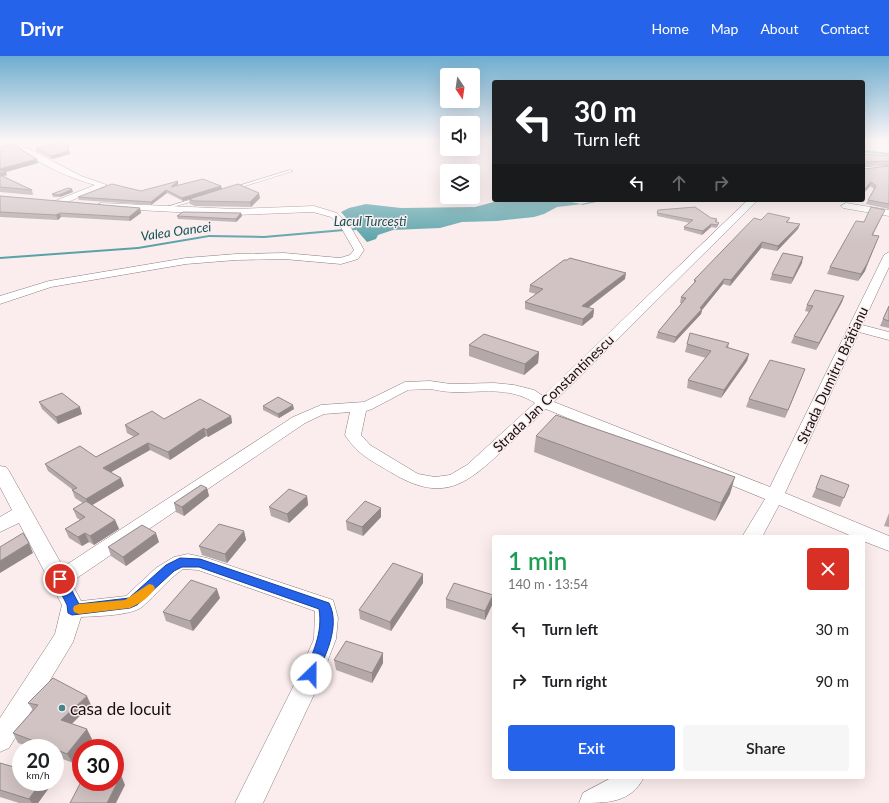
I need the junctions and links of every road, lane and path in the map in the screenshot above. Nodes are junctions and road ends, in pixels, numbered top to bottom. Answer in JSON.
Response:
{"nodes":[{"id":1,"x":72,"y":175,"type":"edge"},
{"id":2,"x":278,"y":175,"type":"edge"},
{"id":3,"x":223,"y":191,"type":"edge"},
{"id":4,"x":207,"y":195,"type":"edge"},
{"id":5,"x":751,"y":202,"type":"edge"},
{"id":6,"x":846,"y":206,"type":"dead end"},
{"id":7,"x":162,"y":209,"type":"junction"},
{"id":8,"x":889,"y":213,"type":"edge"},
{"id":9,"x":889,"y":255,"type":"edge"},
{"id":10,"x":0,"y":300,"type":"edge"},
{"id":11,"x":855,"y":327,"type":"junction"},
{"id":12,"x":889,"y":336,"type":"edge"},
{"id":13,"x":544,"y":403,"type":"junction"},
{"id":14,"x":359,"y":407,"type":"junction"},
{"id":15,"x":0,"y":471,"type":"edge"},
{"id":16,"x":775,"y":496,"type":"junction"},
{"id":17,"x":23,"y":512,"type":"junction"},
{"id":18,"x":0,"y":525,"type":"edge"},
{"id":19,"x":753,"y":535,"type":"edge"},
{"id":20,"x":889,"y":544,"type":"edge"},
{"id":21,"x":60,"y":579,"type":"junction"},
{"id":22,"x":72,"y":610,"type":"junction"},
{"id":23,"x":0,"y":740,"type":"edge"},
{"id":24,"x":629,"y":779,"type":"edge"},
{"id":25,"x":249,"y":803,"type":"edge"},
{"id":26,"x":593,"y":803,"type":"edge"}],
"edges":[{"from":1,"to":7,"type":"street"},
{"from":2,"to":3,"type":"lane"},
{"from":4,"to":7,"type":"lane"},
{"from":5,"to":13,"type":"street","name":"Strada Jan Constantinescu"},
{"from":6,"to":8,"type":"street"},
{"from":7,"to":10,"type":"street"},
{"from":9,"to":11,"type":"street","name":"Strada Dumitru Brătianu"},
{"from":11,"to":12,"type":"street"},
{"from":11,"to":16,"type":"street","name":"Strada Dumitru Brătianu"},
{"from":13,"to":14,"type":"street"},
{"from":13,"to":14,"type":"street","name":"Strada Jan Constantinescu"},
{"from":13,"to":16,"type":"street"},
{"from":14,"to":21,"type":"street"},
{"from":15,"to":17,"type":"street"},
{"from":16,"to":19,"type":"street","name":"Strada Dumitru Brătianu"},
{"from":16,"to":20,"type":"street"},
{"from":17,"to":18,"type":"street"},
{"from":17,"to":21,"type":"street"},
{"from":21,"to":22,"type":"street"},
{"from":22,"to":23,"type":"street"},
{"from":22,"to":25,"type":"street"},
{"from":24,"to":26,"type":"street"}]}
